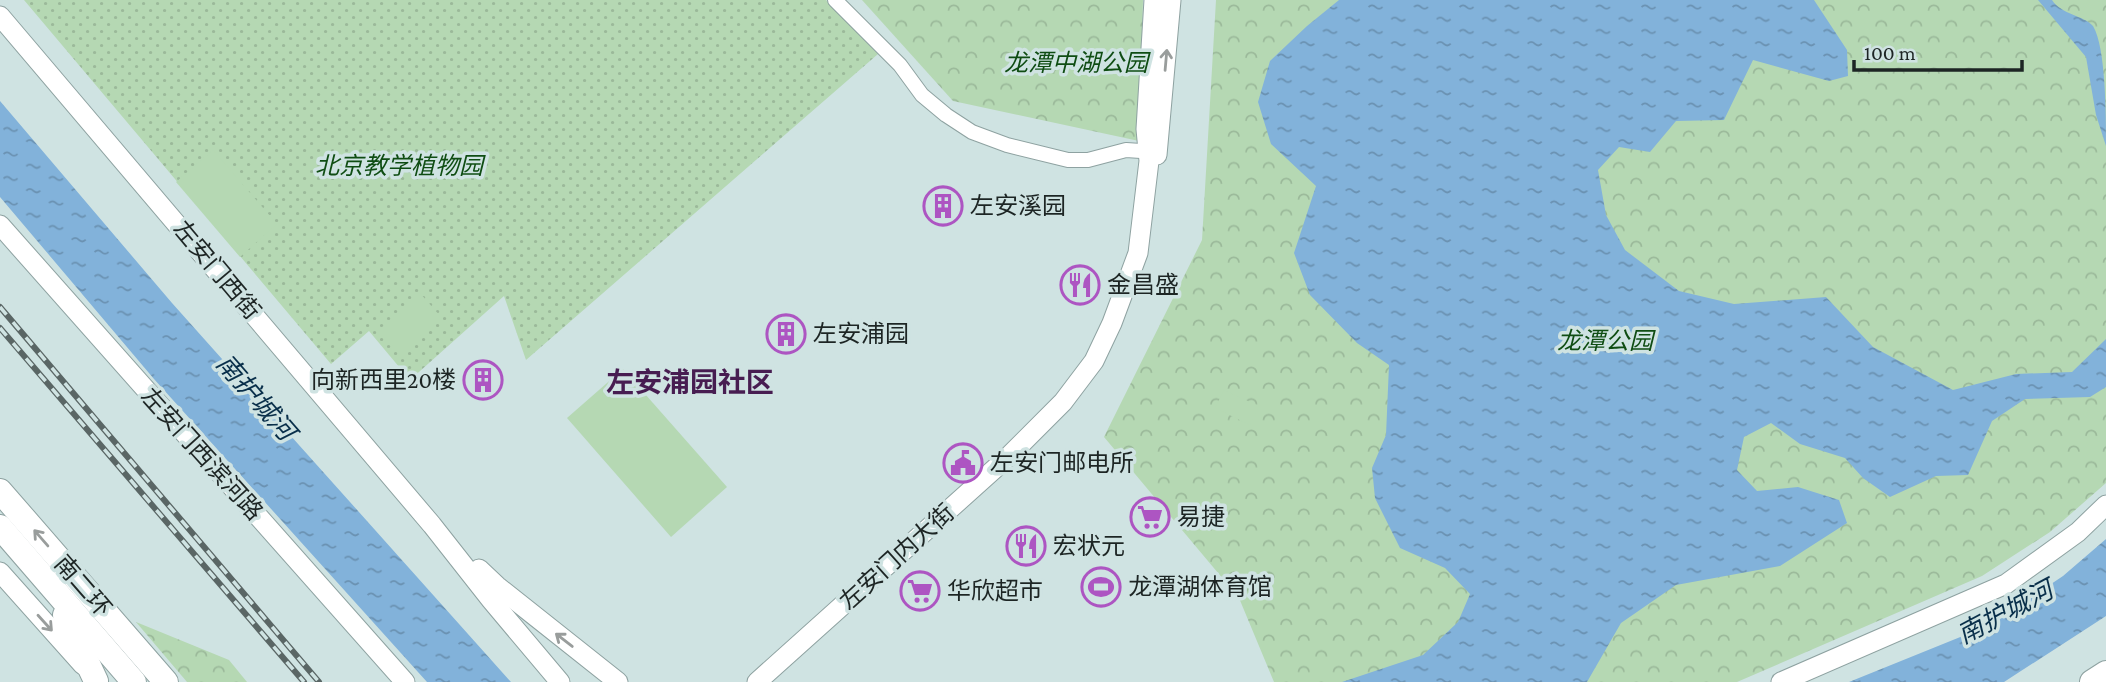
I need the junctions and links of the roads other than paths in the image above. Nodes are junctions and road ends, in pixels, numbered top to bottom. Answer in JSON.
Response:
{"nodes":[{"id":1,"x":835,"y":0,"type":"edge"},
{"id":2,"x":1154,"y":0,"type":"edge"},
{"id":3,"x":1171,"y":0,"type":"edge"},
{"id":4,"x":0,"y":16,"type":"edge"},
{"id":5,"x":1153,"y":152,"type":"junction"},
{"id":6,"x":0,"y":225,"type":"edge"},
{"id":7,"x":0,"y":491,"type":"edge"},
{"id":8,"x":2106,"y":505,"type":"edge"},
{"id":9,"x":432,"y":524,"type":"junction"},
{"id":10,"x":0,"y":527,"type":"edge"},
{"id":11,"x":0,"y":572,"type":"edge"},
{"id":12,"x":51,"y":585,"type":"junction"},
{"id":13,"x":2106,"y":673,"type":"edge"},
{"id":14,"x":97,"y":681,"type":"edge"},
{"id":15,"x":134,"y":682,"type":"edge"},
{"id":16,"x":166,"y":682,"type":"edge"},
{"id":17,"x":405,"y":682,"type":"edge"},
{"id":18,"x":560,"y":682,"type":"edge"},
{"id":19,"x":618,"y":682,"type":"edge"},
{"id":20,"x":757,"y":682,"type":"edge"},
{"id":21,"x":776,"y":682,"type":"edge"},
{"id":22,"x":1781,"y":682,"type":"edge"},
{"id":23,"x":2092,"y":682,"type":"edge"}],
"edges":[{"from":1,"to":5,"type":"street"},
{"from":2,"to":5,"type":"street","name":"左安门内大街"},
{"from":5,"to":3,"type":"street","name":"左安门内大街","one_way":true},
{"from":4,"to":9,"type":"street","name":"左安门西街"},
{"from":5,"to":20,"type":"street","name":"左安门内大街"},
{"from":5,"to":21,"type":"street","name":"左安门内大街"},
{"from":6,"to":17,"type":"street","name":"左安门西滨河路"},
{"from":16,"to":7,"type":"highway","name":"南二环","one_way":true},
{"from":8,"to":22,"type":"street"},
{"from":9,"to":18,"type":"street","name":"左安门西街"},
{"from":19,"to":9,"type":"street","name":"左安门西街","one_way":true},
{"from":10,"to":12,"type":"highway","name":"南二环"},
{"from":11,"to":14,"type":"street","one_way":true},
{"from":12,"to":14,"type":"highway"},
{"from":12,"to":15,"type":"highway","name":"南二环"},
{"from":13,"to":23,"type":"highway"}]}
